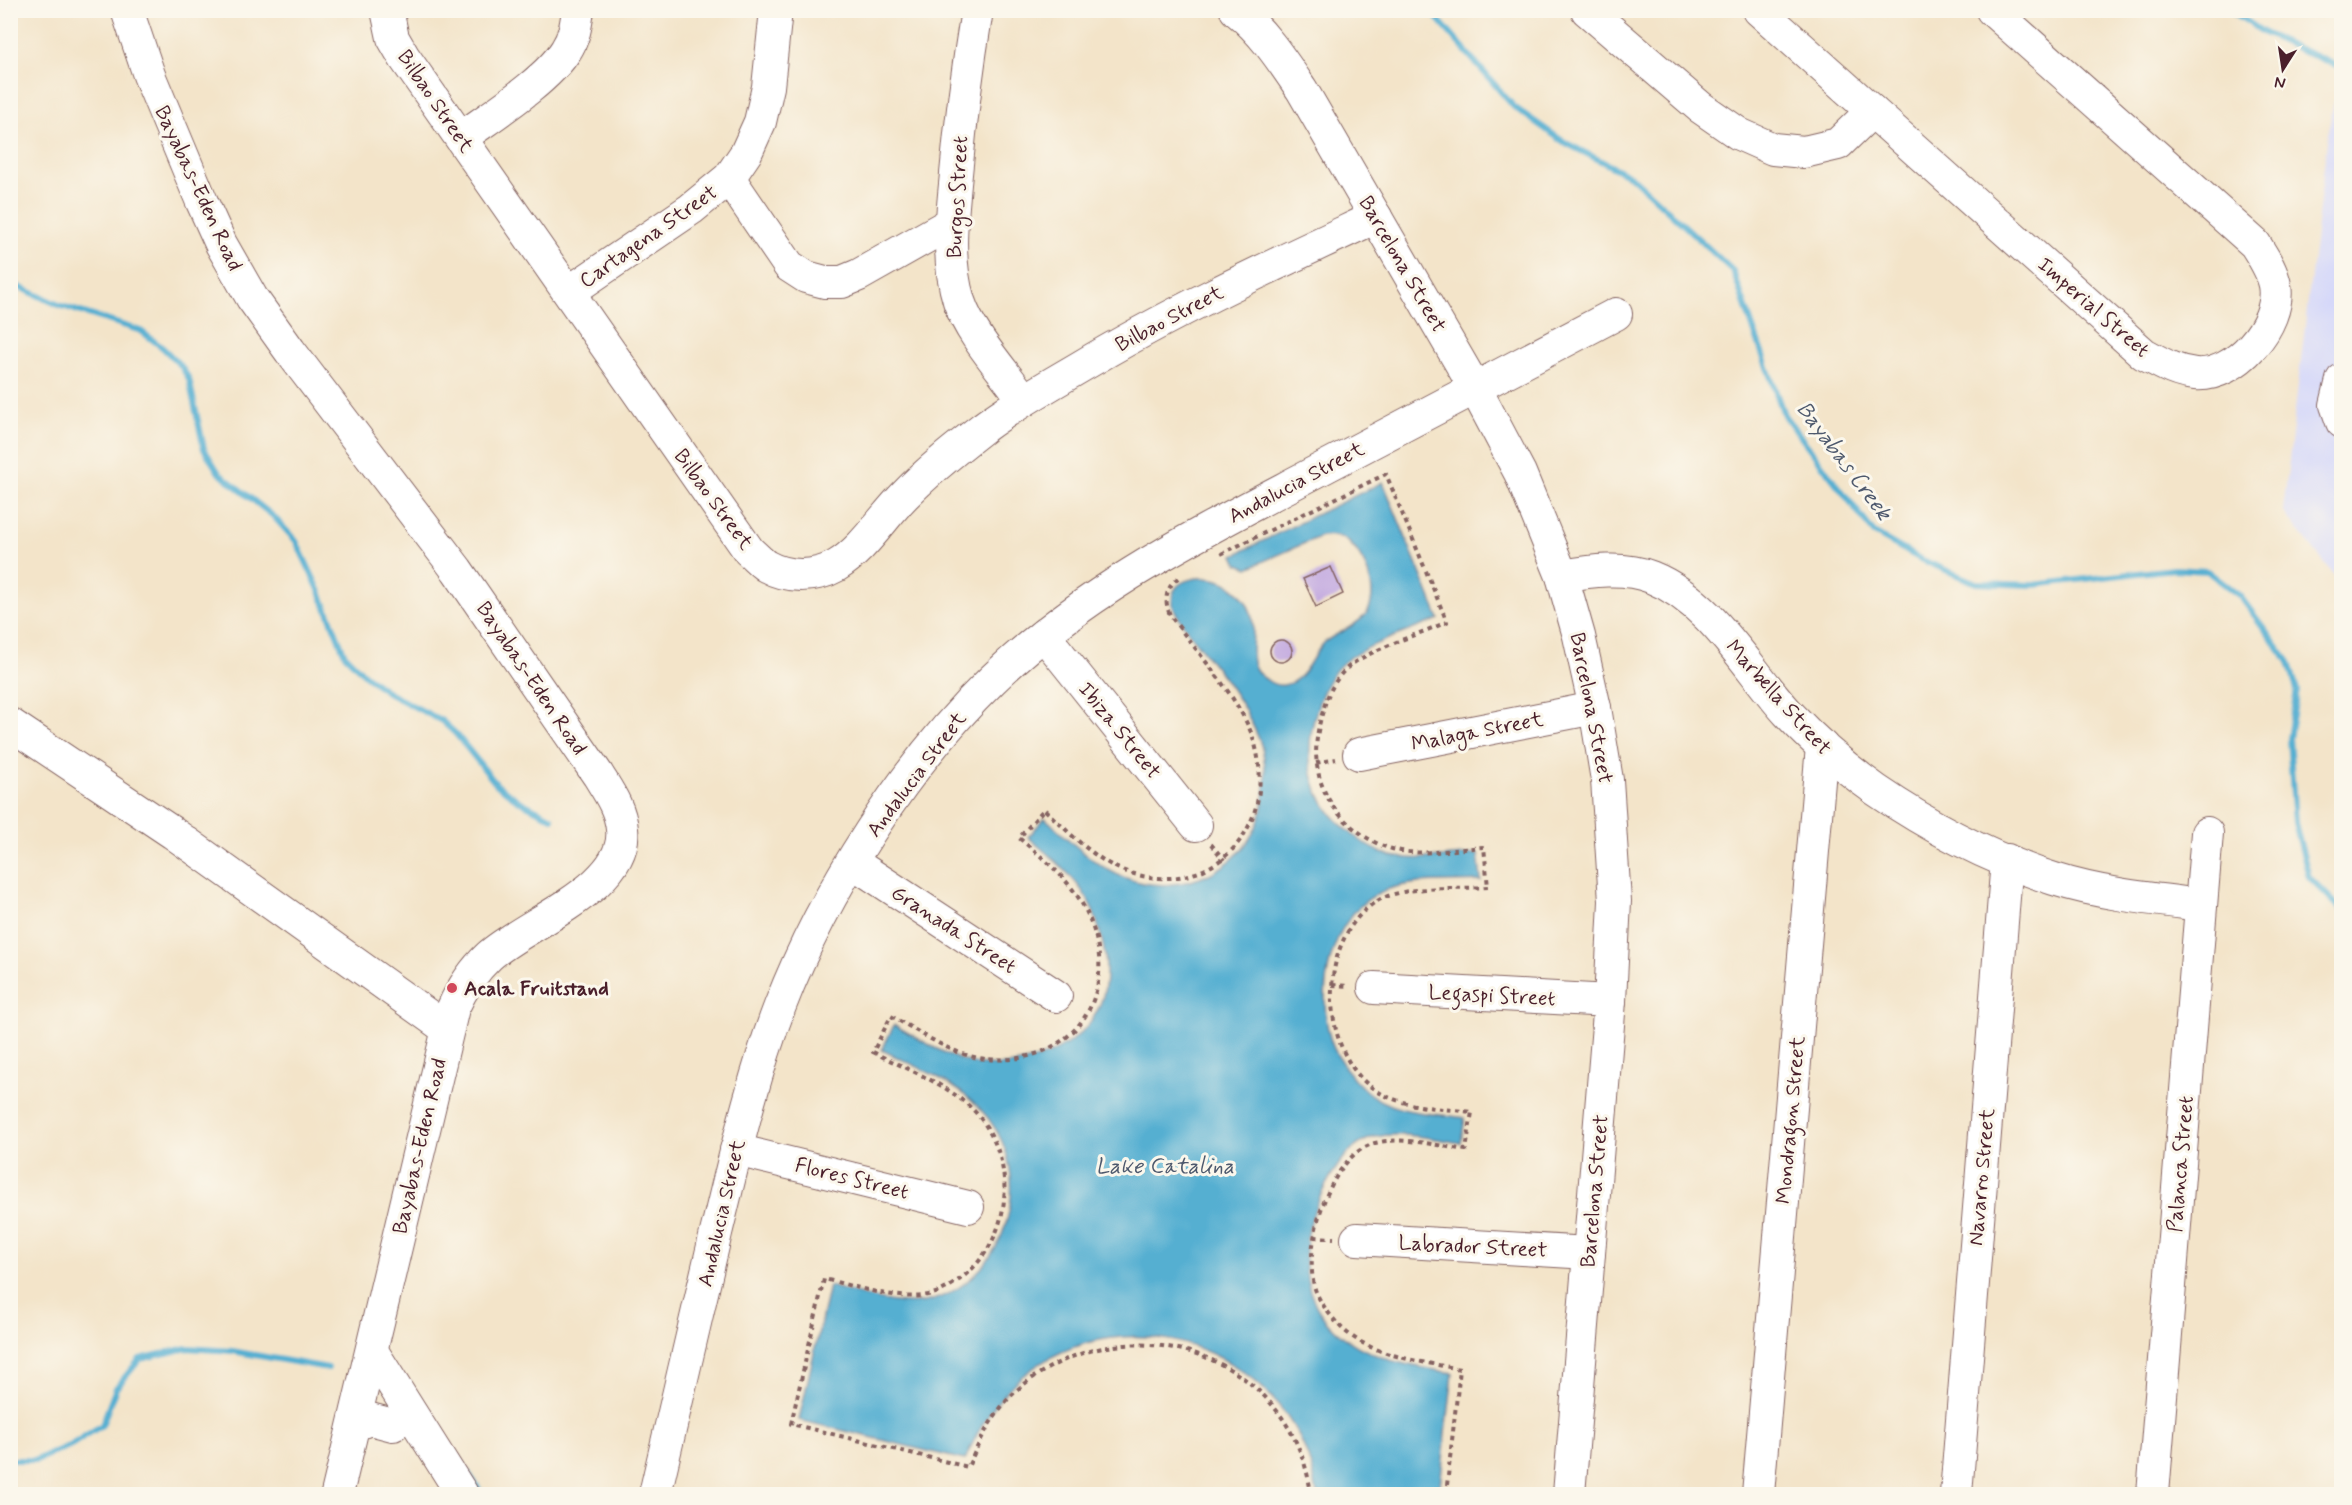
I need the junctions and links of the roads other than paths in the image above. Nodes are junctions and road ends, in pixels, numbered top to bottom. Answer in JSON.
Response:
{"nodes":[{"id":1,"x":127,"y":10,"type":"edge"},
{"id":2,"x":387,"y":10,"type":"edge"},
{"id":3,"x":578,"y":10,"type":"edge"},
{"id":4,"x":776,"y":10,"type":"edge"},
{"id":5,"x":977,"y":10,"type":"edge"},
{"id":6,"x":1236,"y":10,"type":"edge"},
{"id":7,"x":1587,"y":10,"type":"edge"},
{"id":8,"x":1759,"y":10,"type":"edge"},
{"id":9,"x":1992,"y":10,"type":"edge"},
{"id":10,"x":1872,"y":111,"type":"junction"},
{"id":11,"x":461,"y":138,"type":"junction"},
{"id":12,"x":729,"y":178,"type":"junction"},
{"id":13,"x":1376,"y":217,"type":"junction"},
{"id":14,"x":951,"y":223,"type":"junction"},
{"id":15,"x":568,"y":292,"type":"junction"},
{"id":16,"x":1616,"y":314,"type":"dead end"},
{"id":17,"x":2342,"y":380,"type":"edge"},
{"id":18,"x":1475,"y":388,"type":"junction"},
{"id":19,"x":1024,"y":400,"type":"junction"},
{"id":20,"x":2342,"y":422,"type":"edge"},
{"id":21,"x":1562,"y":576,"type":"junction"},
{"id":22,"x":1044,"y":635,"type":"junction"},
{"id":23,"x":1596,"y":708,"type":"junction"},
{"id":24,"x":10,"y":724,"type":"edge"},
{"id":25,"x":1822,"y":746,"type":"junction"},
{"id":26,"x":1359,"y":754,"type":"dead end"},
{"id":27,"x":1196,"y":825,"type":"dead end"},
{"id":28,"x":2207,"y":833,"type":"dead end"},
{"id":29,"x":2007,"y":860,"type":"junction"},
{"id":30,"x":852,"y":862,"type":"junction"},
{"id":31,"x":2201,"y":905,"type":"junction"},
{"id":32,"x":1374,"y":988,"type":"dead end"},
{"id":33,"x":1056,"y":996,"type":"dead end"},
{"id":34,"x":1610,"y":1001,"type":"junction"},
{"id":35,"x":447,"y":1029,"type":"junction"},
{"id":36,"x":736,"y":1150,"type":"junction"},
{"id":37,"x":968,"y":1207,"type":"dead end"},
{"id":38,"x":1357,"y":1239,"type":"dead end"},
{"id":39,"x":1589,"y":1253,"type":"junction"},
{"id":40,"x":372,"y":1351,"type":"junction"},
{"id":41,"x":366,"y":1381,"type":"junction"},
{"id":42,"x":355,"y":1425,"type":"junction"},
{"id":43,"x":393,"y":1425,"type":"junction"},
{"id":44,"x":337,"y":1494,"type":"edge"},
{"id":45,"x":436,"y":1494,"type":"edge"},
{"id":46,"x":462,"y":1494,"type":"edge"},
{"id":47,"x":655,"y":1494,"type":"edge"},
{"id":48,"x":1569,"y":1494,"type":"edge"},
{"id":49,"x":1758,"y":1494,"type":"edge"},
{"id":50,"x":1956,"y":1494,"type":"edge"},
{"id":51,"x":2153,"y":1494,"type":"edge"}],
"edges":[{"from":1,"to":35,"type":"street","name":"Bayabas-Eden Road"},
{"from":2,"to":11,"type":"street","name":"Bilbao Street"},
{"from":3,"to":11,"type":"street"},
{"from":4,"to":12,"type":"street","name":"Cartagena Street"},
{"from":5,"to":14,"type":"street","name":"Burgos Street"},
{"from":6,"to":13,"type":"street","name":"Barcelona Street"},
{"from":7,"to":10,"type":"street"},
{"from":8,"to":10,"type":"street","name":"Imperial Street"},
{"from":9,"to":10,"type":"street","name":"Imperial Street"},
{"from":11,"to":15,"type":"street","name":"Bilbao Street"},
{"from":12,"to":14,"type":"street"},
{"from":12,"to":15,"type":"street","name":"Cartagena Street"},
{"from":13,"to":18,"type":"street","name":"Barcelona Street"},
{"from":13,"to":19,"type":"street","name":"Bilbao Street"},
{"from":14,"to":19,"type":"street","name":"Burgos Street"},
{"from":15,"to":19,"type":"street","name":"Bilbao Street"},
{"from":16,"to":18,"type":"street","name":"Andalucia Street"},
{"from":17,"to":20,"type":"street"},
{"from":18,"to":21,"type":"street","name":"Barcelona Street"},
{"from":18,"to":22,"type":"street","name":"Andalucia Street"},
{"from":21,"to":23,"type":"street","name":"Barcelona Street"},
{"from":21,"to":25,"type":"street","name":"Marbella Street"},
{"from":22,"to":27,"type":"street","name":"Ibiza Street"},
{"from":22,"to":30,"type":"street","name":"Andalucia Street"},
{"from":23,"to":26,"type":"street","name":"Malaga Street"},
{"from":23,"to":34,"type":"street","name":"Barcelona Street"},
{"from":24,"to":35,"type":"street"},
{"from":25,"to":29,"type":"street","name":"Marbella Street"},
{"from":25,"to":49,"type":"street","name":"Mondragon Street"},
{"from":28,"to":31,"type":"street","name":"Palanca Street"},
{"from":29,"to":31,"type":"street","name":"Marbella Street"},
{"from":29,"to":50,"type":"street","name":"Navarro Street"},
{"from":30,"to":33,"type":"street","name":"Granada Street"},
{"from":30,"to":36,"type":"street","name":"Andalucia Street"},
{"from":31,"to":51,"type":"street","name":"Palanca Street"},
{"from":32,"to":34,"type":"street","name":"Legaspi Street"},
{"from":34,"to":39,"type":"street","name":"Barcelona Street"},
{"from":35,"to":40,"type":"street","name":"Bayabas-Eden Road"},
{"from":36,"to":37,"type":"street","name":"Flores Street"},
{"from":36,"to":47,"type":"street","name":"Andalucia Street"},
{"from":38,"to":39,"type":"street","name":"Labrador Street"},
{"from":39,"to":48,"type":"street","name":"Barcelona Street"},
{"from":40,"to":41,"type":"street","name":"Bayabas-Eden Road"},
{"from":40,"to":46,"type":"street"},
{"from":41,"to":42,"type":"street","name":"Bayabas-Eden Road"},
{"from":41,"to":43,"type":"street"},
{"from":42,"to":43,"type":"street"},
{"from":42,"to":44,"type":"street","name":"Bayabas-Eden Road"},
{"from":43,"to":45,"type":"street"}]}
